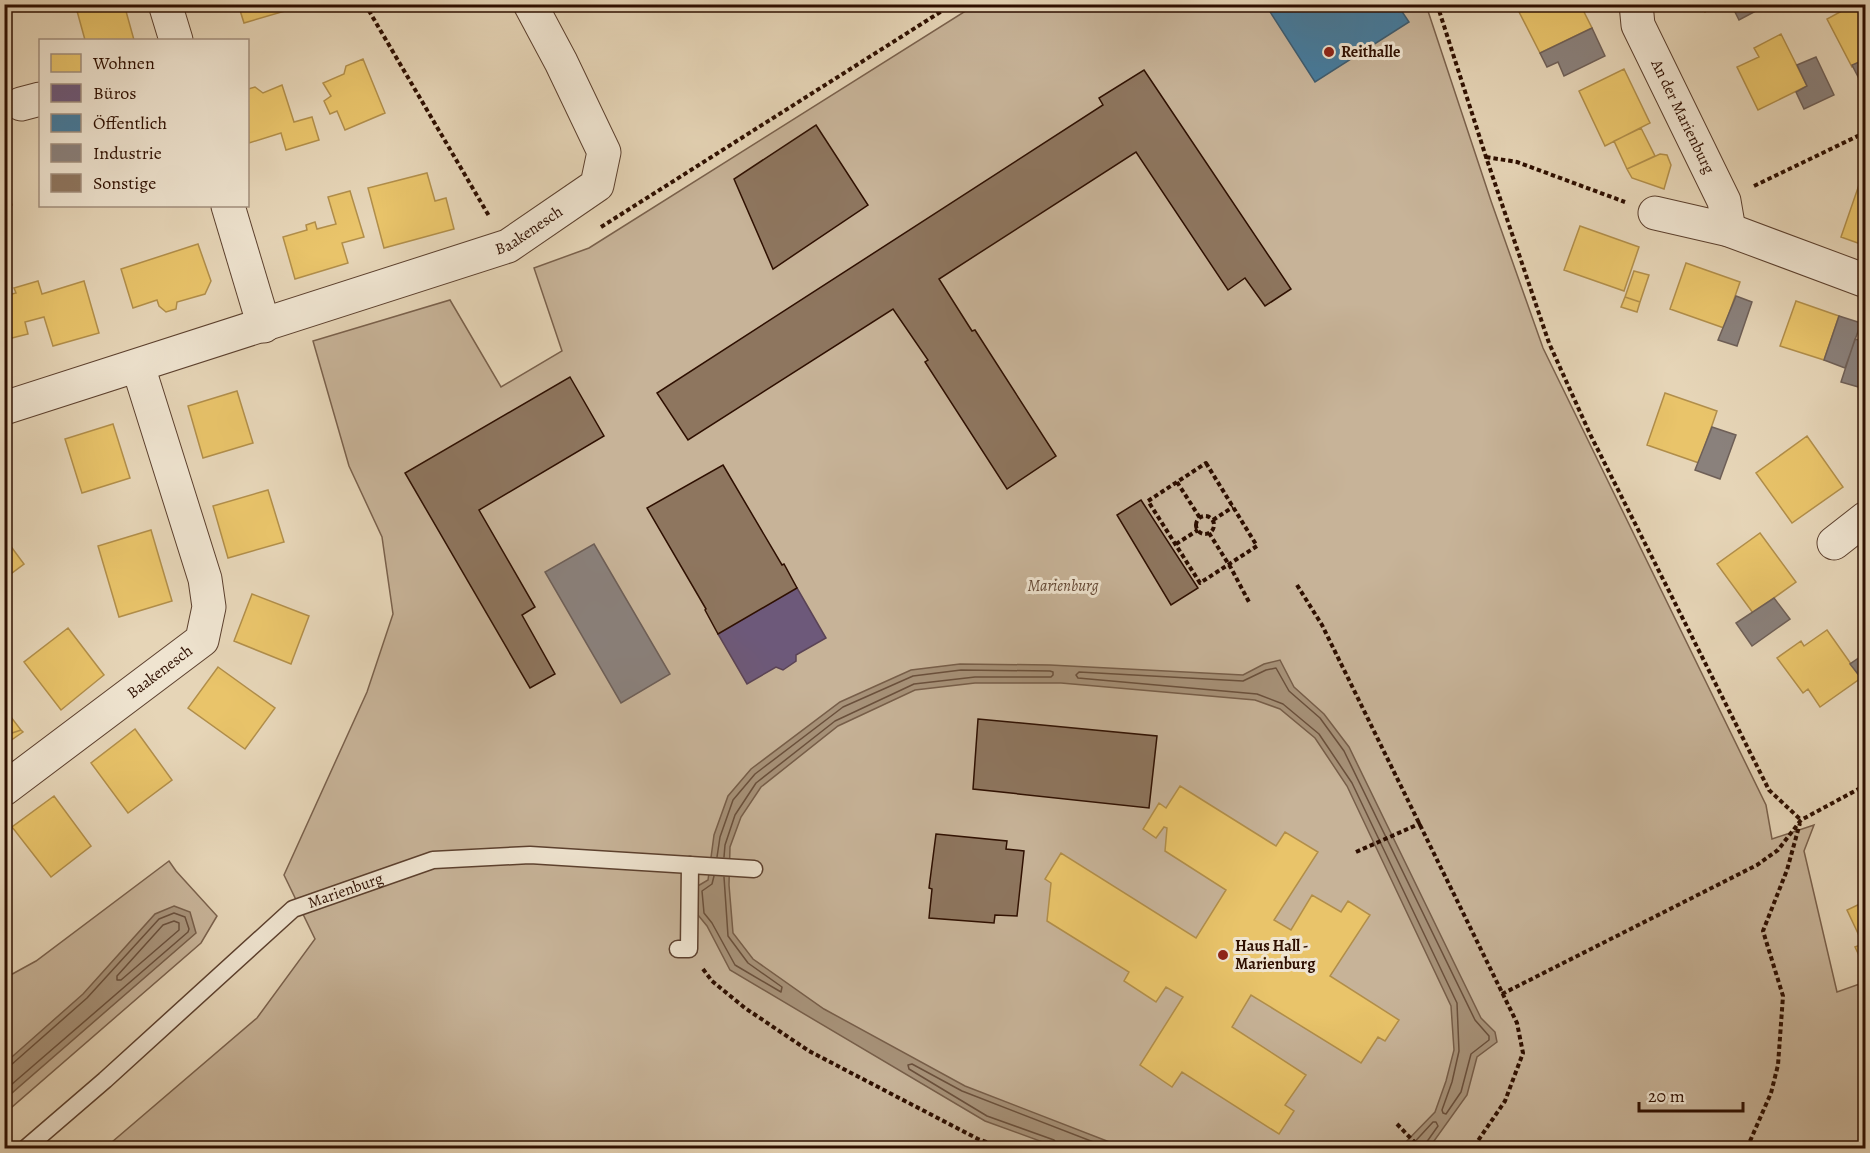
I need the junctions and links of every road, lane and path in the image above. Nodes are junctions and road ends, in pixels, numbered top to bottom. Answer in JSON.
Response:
{"nodes":[{"id":1,"x":165,"y":4,"type":"edge"},
{"id":2,"x":365,"y":4,"type":"edge"},
{"id":3,"x":530,"y":4,"type":"edge"},
{"id":4,"x":953,"y":4,"type":"edge"},
{"id":5,"x":1437,"y":4,"type":"edge"},
{"id":6,"x":1636,"y":4,"type":"edge"},
{"id":7,"x":176,"y":39,"type":"edge"},
{"id":8,"x":1866,"y":132,"type":"edge"},
{"id":9,"x":1486,"y":157,"type":"junction"},
{"id":10,"x":228,"y":207,"type":"edge"},
{"id":11,"x":1654,"y":213,"type":"joint"},
{"id":12,"x":1727,"y":215,"type":"junction"},
{"id":13,"x":595,"y":231,"type":"dead end"},
{"id":14,"x":508,"y":246,"type":"junction"},
{"id":15,"x":1866,"y":280,"type":"edge"},
{"id":16,"x":264,"y":326,"type":"junction"},
{"id":17,"x":138,"y":366,"type":"junction"},
{"id":18,"x":4,"y":408,"type":"edge"},
{"id":19,"x":1177,"y":482,"type":"junction"},
{"id":20,"x":1233,"y":507,"type":"junction"},
{"id":21,"x":1200,"y":518,"type":"junction"},
{"id":22,"x":1866,"y":518,"type":"edge"},
{"id":23,"x":1213,"y":520,"type":"junction"},
{"id":24,"x":1198,"y":530,"type":"junction"},
{"id":25,"x":1209,"y":533,"type":"junction"},
{"id":26,"x":1834,"y":543,"type":"dead end"},
{"id":27,"x":1176,"y":544,"type":"junction"},
{"id":28,"x":1229,"y":564,"type":"junction"},
{"id":29,"x":1297,"y":585,"type":"dead end"},
{"id":30,"x":1249,"y":602,"type":"dead end"},
{"id":31,"x":1866,"y":785,"type":"edge"},
{"id":32,"x":4,"y":789,"type":"edge"},
{"id":33,"x":1801,"y":820,"type":"junction"},
{"id":34,"x":1420,"y":823,"type":"junction"},
{"id":35,"x":1356,"y":852,"type":"dead end"},
{"id":36,"x":698,"y":865,"type":"junction"},
{"id":37,"x":754,"y":869,"type":"dead end"},
{"id":38,"x":683,"y":949,"type":"joint"},
{"id":39,"x":1502,"y":994,"type":"junction"},
{"id":40,"x":1397,"y":1124,"type":"dead end"},
{"id":41,"x":26,"y":1149,"type":"edge"},
{"id":42,"x":1002,"y":1149,"type":"edge"},
{"id":43,"x":1420,"y":1149,"type":"edge"},
{"id":44,"x":1473,"y":1149,"type":"edge"},
{"id":45,"x":1747,"y":1149,"type":"edge"}],
"edges":[{"from":1,"to":7,"type":"street"},
{"from":2,"to":14,"type":"path"},
{"from":3,"to":14,"type":"street","name":"Baakenesch"},
{"from":4,"to":13,"type":"path"},
{"from":5,"to":9,"type":"path"},
{"from":6,"to":12,"type":"street","name":"An der Marienburg"},
{"from":8,"to":12,"type":"path"},
{"from":9,"to":11,"type":"path"},
{"from":9,"to":33,"type":"path"},
{"from":10,"to":16,"type":"street"},
{"from":11,"to":12,"type":"street"},
{"from":12,"to":15,"type":"street"},
{"from":14,"to":16,"type":"street","name":"Baakenesch"},
{"from":16,"to":17,"type":"street","name":"Baakenesch"},
{"from":17,"to":18,"type":"street","name":"Baakenesch"},
{"from":17,"to":32,"type":"street","name":"Baakenesch"},
{"from":19,"to":20,"type":"path"},
{"from":19,"to":21,"type":"path"},
{"from":19,"to":27,"type":"path"},
{"from":20,"to":23,"type":"path"},
{"from":20,"to":28,"type":"path"},
{"from":21,"to":23,"type":"path"},
{"from":21,"to":24,"type":"path"},
{"from":22,"to":26,"type":"street"},
{"from":23,"to":25,"type":"path"},
{"from":24,"to":25,"type":"path"},
{"from":24,"to":27,"type":"path"},
{"from":25,"to":28,"type":"path"},
{"from":27,"to":28,"type":"path"},
{"from":28,"to":30,"type":"path"},
{"from":29,"to":34,"type":"path"},
{"from":31,"to":33,"type":"path"},
{"from":33,"to":39,"type":"path"},
{"from":33,"to":45,"type":"path"},
{"from":34,"to":35,"type":"path"},
{"from":34,"to":39,"type":"path"},
{"from":36,"to":37,"type":"lane","name":"Marienburg"},
{"from":36,"to":38,"type":"lane"},
{"from":36,"to":41,"type":"lane","name":"Marienburg"},
{"from":38,"to":42,"type":"path"},
{"from":39,"to":44,"type":"path"},
{"from":40,"to":43,"type":"path"}]}
